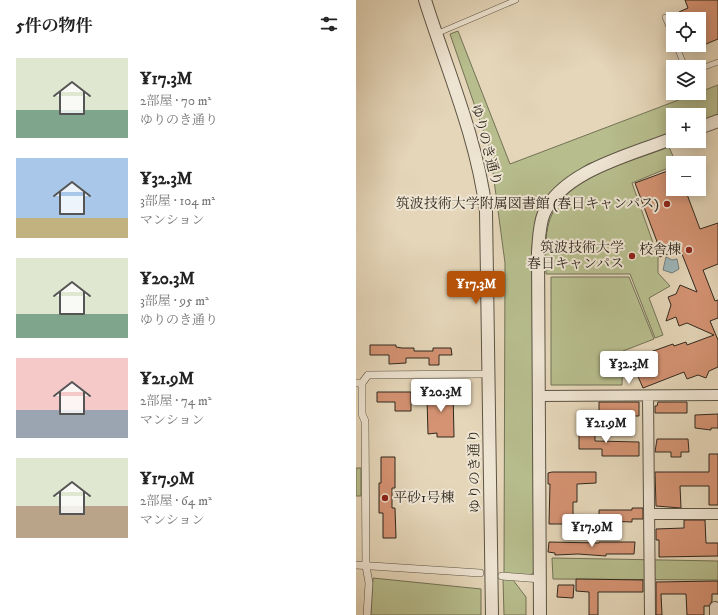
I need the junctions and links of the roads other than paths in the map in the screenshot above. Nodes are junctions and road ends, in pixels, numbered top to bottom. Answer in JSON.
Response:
{"nodes":[{"id":1,"x":425,"y":0,"type":"edge"},
{"id":2,"x":516,"y":0,"type":"edge"},
{"id":3,"x":436,"y":34,"type":"junction"},
{"id":4,"x":718,"y":62,"type":"edge"},
{"id":5,"x":706,"y":66,"type":"edge"},
{"id":6,"x":718,"y":121,"type":"edge"},
{"id":7,"x":706,"y":125,"type":"edge"},
{"id":8,"x":666,"y":141,"type":"edge"},
{"id":9,"x":481,"y":374,"type":"dead end"},
{"id":10,"x":359,"y":383,"type":"edge"},
{"id":11,"x":718,"y":395,"type":"edge"},
{"id":12,"x":539,"y":396,"type":"junction"},
{"id":13,"x":648,"y":396,"type":"junction"},
{"id":14,"x":649,"y":514,"type":"junction"},
{"id":15,"x":718,"y":514,"type":"edge"},
{"id":16,"x":356,"y":565,"type":"edge"},
{"id":17,"x":366,"y":566,"type":"junction"},
{"id":18,"x":480,"y":573,"type":"dead end"},
{"id":19,"x":502,"y":576,"type":"dead end"},
{"id":20,"x":540,"y":580,"type":"junction"},
{"id":21,"x":367,"y":615,"type":"edge"},
{"id":22,"x":492,"y":615,"type":"edge"},
{"id":23,"x":540,"y":615,"type":"edge"},
{"id":24,"x":650,"y":615,"type":"edge"}],
"edges":[{"from":1,"to":3,"type":"street","name":"ゆりのき通り"},
{"from":2,"to":3,"type":"lane"},
{"from":3,"to":22,"type":"street","name":"ゆりのき通り"},
{"from":4,"to":5,"type":"lane"},
{"from":6,"to":7,"type":"street"},
{"from":8,"to":12,"type":"street"},
{"from":9,"to":10,"type":"street"},
{"from":10,"to":17,"type":"street"},
{"from":11,"to":13,"type":"street"},
{"from":12,"to":13,"type":"street"},
{"from":12,"to":20,"type":"street"},
{"from":13,"to":14,"type":"street"},
{"from":14,"to":15,"type":"street"},
{"from":14,"to":24,"type":"street"},
{"from":16,"to":17,"type":"street"},
{"from":17,"to":18,"type":"street"},
{"from":17,"to":21,"type":"street"},
{"from":19,"to":20,"type":"street"},
{"from":20,"to":23,"type":"street"}]}
